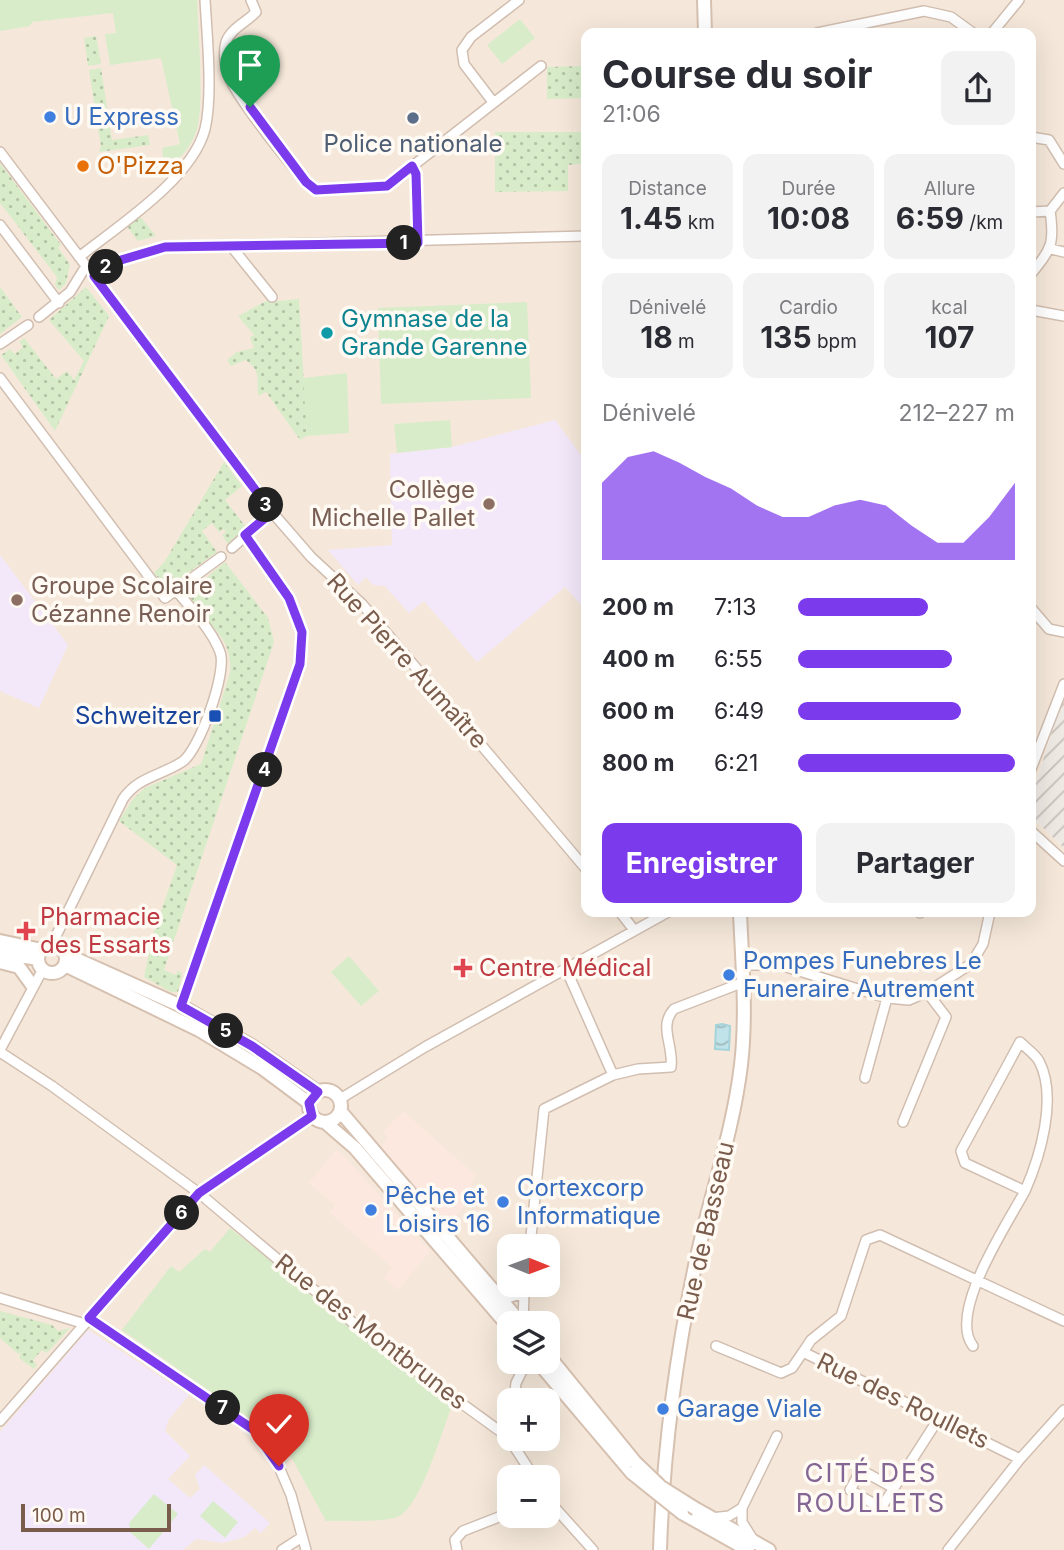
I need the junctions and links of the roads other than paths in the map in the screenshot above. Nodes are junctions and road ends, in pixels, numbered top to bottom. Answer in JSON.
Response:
{"nodes":[{"id":1,"x":205,"y":0,"type":"edge"},
{"id":2,"x":251,"y":0,"type":"edge"},
{"id":3,"x":519,"y":0,"type":"edge"},
{"id":4,"x":704,"y":0,"type":"edge"},
{"id":5,"x":1019,"y":0,"type":"edge"},
{"id":6,"x":705,"y":28,"type":"edge"},
{"id":7,"x":841,"y":28,"type":"edge"},
{"id":8,"x":966,"y":28,"type":"edge"},
{"id":9,"x":996,"y":28,"type":"edge"},
{"id":10,"x":541,"y":66,"type":"dead end"},
{"id":11,"x":493,"y":102,"type":"junction"},
{"id":12,"x":1036,"y":137,"type":"edge"},
{"id":13,"x":0,"y":152,"type":"edge"},
{"id":14,"x":1064,"y":164,"type":"edge"},
{"id":15,"x":412,"y":166,"type":"junction"},
{"id":16,"x":1064,"y":193,"type":"edge"},
{"id":17,"x":1051,"y":211,"type":"junction"},
{"id":18,"x":1036,"y":212,"type":"edge"},
{"id":19,"x":0,"y":225,"type":"edge"},
{"id":20,"x":581,"y":236,"type":"edge"},
{"id":21,"x":418,"y":243,"type":"junction"},
{"id":22,"x":231,"y":246,"type":"junction"},
{"id":23,"x":1051,"y":249,"type":"junction"},
{"id":24,"x":1064,"y":251,"type":"edge"},
{"id":25,"x":79,"y":257,"type":"junction"},
{"id":26,"x":86,"y":266,"type":"junction"},
{"id":27,"x":1036,"y":268,"type":"edge"},
{"id":28,"x":94,"y":276,"type":"junction"},
{"id":29,"x":272,"y":297,"type":"dead end"},
{"id":30,"x":59,"y":303,"type":"junction"},
{"id":31,"x":1036,"y":311,"type":"edge"},
{"id":32,"x":1064,"y":316,"type":"edge"},
{"id":33,"x":39,"y":317,"type":"dead end"},
{"id":34,"x":28,"y":325,"type":"dead end"},
{"id":35,"x":0,"y":344,"type":"edge"},
{"id":36,"x":0,"y":378,"type":"edge"},
{"id":37,"x":272,"y":512,"type":"junction"},
{"id":38,"x":245,"y":535,"type":"junction"},
{"id":39,"x":232,"y":548,"type":"dead end"},
{"id":40,"x":221,"y":558,"type":"dead end"},
{"id":41,"x":176,"y":590,"type":"junction"},
{"id":42,"x":1036,"y":614,"type":"edge"},
{"id":43,"x":1064,"y":632,"type":"edge"},
{"id":44,"x":1064,"y":684,"type":"edge"},
{"id":45,"x":1036,"y":756,"type":"edge"},
{"id":46,"x":1036,"y":836,"type":"edge"},
{"id":47,"x":1064,"y":861,"type":"edge"},
{"id":48,"x":581,"y":863,"type":"edge"},
{"id":49,"x":624,"y":917,"type":"edge"},
{"id":50,"x":659,"y":917,"type":"edge"},
{"id":51,"x":740,"y":917,"type":"edge"},
{"id":52,"x":989,"y":917,"type":"edge"},
{"id":53,"x":634,"y":930,"type":"junction"},
{"id":54,"x":0,"y":941,"type":"edge"},
{"id":55,"x":0,"y":953,"type":"edge"},
{"id":56,"x":62,"y":955,"type":"junction"},
{"id":57,"x":41,"y":959,"type":"junction"},
{"id":58,"x":0,"y":962,"type":"edge"},
{"id":59,"x":743,"y":965,"type":"junction"},
{"id":60,"x":566,"y":969,"type":"junction"},
{"id":61,"x":744,"y":982,"type":"junction"},
{"id":62,"x":32,"y":985,"type":"junction"},
{"id":63,"x":926,"y":992,"type":"junction"},
{"id":64,"x":887,"y":998,"type":"junction"},
{"id":65,"x":181,"y":1006,"type":"junction"},
{"id":66,"x":0,"y":1051,"type":"edge"},
{"id":67,"x":613,"y":1075,"type":"junction"},
{"id":68,"x":865,"y":1078,"type":"dead end"},
{"id":69,"x":318,"y":1092,"type":"junction"},
{"id":70,"x":340,"y":1099,"type":"junction"},
{"id":71,"x":311,"y":1110,"type":"junction"},
{"id":72,"x":341,"y":1112,"type":"junction"},
{"id":73,"x":903,"y":1122,"type":"dead end"},
{"id":74,"x":326,"y":1123,"type":"junction"},
{"id":75,"x":1025,"y":1191,"type":"junction"},
{"id":76,"x":199,"y":1193,"type":"junction"},
{"id":77,"x":531,"y":1234,"type":"edge"},
{"id":78,"x":978,"y":1281,"type":"junction"},
{"id":79,"x":508,"y":1297,"type":"edge"},
{"id":80,"x":0,"y":1298,"type":"edge"},
{"id":81,"x":501,"y":1300,"type":"junction"},
{"id":82,"x":511,"y":1311,"type":"edge"},
{"id":83,"x":497,"y":1313,"type":"edge"},
{"id":84,"x":87,"y":1321,"type":"junction"},
{"id":85,"x":1064,"y":1321,"type":"edge"},
{"id":86,"x":716,"y":1346,"type":"dead end"},
{"id":87,"x":973,"y":1346,"type":"dead end"},
{"id":88,"x":803,"y":1352,"type":"junction"},
{"id":89,"x":560,"y":1371,"type":"edge"},
{"id":90,"x":549,"y":1374,"type":"edge"},
{"id":91,"x":1064,"y":1410,"type":"edge"},
{"id":92,"x":2,"y":1416,"type":"edge"},
{"id":93,"x":939,"y":1418,"type":"junction"},
{"id":94,"x":497,"y":1426,"type":"edge"},
{"id":95,"x":777,"y":1436,"type":"dead end"},
{"id":96,"x":1020,"y":1459,"type":"junction"},
{"id":97,"x":634,"y":1468,"type":"junction"},
{"id":98,"x":892,"y":1488,"type":"junction"},
{"id":99,"x":742,"y":1508,"type":"junction"},
{"id":100,"x":560,"y":1513,"type":"edge"},
{"id":101,"x":497,"y":1518,"type":"edge"},
{"id":102,"x":711,"y":1518,"type":"junction"},
{"id":103,"x":302,"y":1537,"type":"junction"},
{"id":104,"x":752,"y":1546,"type":"edge"},
{"id":105,"x":282,"y":1550,"type":"edge"},
{"id":106,"x":306,"y":1550,"type":"edge"},
{"id":107,"x":457,"y":1550,"type":"edge"},
{"id":108,"x":593,"y":1550,"type":"edge"},
{"id":109,"x":660,"y":1550,"type":"edge"},
{"id":110,"x":769,"y":1550,"type":"edge"},
{"id":111,"x":948,"y":1550,"type":"edge"}],
"edges":[{"from":1,"to":25,"type":"street"},
{"from":2,"to":15,"type":"street"},
{"from":3,"to":11,"type":"street"},
{"from":4,"to":6,"type":"main road"},
{"from":5,"to":9,"type":"street"},
{"from":7,"to":8,"type":"street"},
{"from":10,"to":11,"type":"street"},
{"from":11,"to":15,"type":"street"},
{"from":12,"to":14,"type":"street"},
{"from":13,"to":25,"type":"street","name":"Rue Pierre Aumaître"},
{"from":15,"to":21,"type":"street"},
{"from":16,"to":17,"type":"street"},
{"from":17,"to":18,"type":"street"},
{"from":17,"to":23,"type":"street"},
{"from":19,"to":30,"type":"street"},
{"from":20,"to":21,"type":"street"},
{"from":21,"to":22,"type":"street"},
{"from":22,"to":28,"type":"street"},
{"from":22,"to":29,"type":"street"},
{"from":23,"to":24,"type":"street"},
{"from":23,"to":27,"type":"street"},
{"from":25,"to":26,"type":"street","name":"Rue Pierre Aumaître"},
{"from":26,"to":28,"type":"street","name":"Rue Pierre Aumaître"},
{"from":26,"to":30,"type":"street"},
{"from":28,"to":37,"type":"street","name":"Rue Pierre Aumaître"},
{"from":30,"to":33,"type":"street"},
{"from":31,"to":32,"type":"street"},
{"from":34,"to":35,"type":"street"},
{"from":36,"to":41,"type":"street"},
{"from":37,"to":38,"type":"street"},
{"from":37,"to":48,"type":"street","name":"Rue Pierre Aumaître"},
{"from":38,"to":39,"type":"street"},
{"from":38,"to":65,"type":"street"},
{"from":40,"to":41,"type":"street"},
{"from":41,"to":56,"type":"street"},
{"from":42,"to":43,"type":"street"},
{"from":44,"to":45,"type":"street"},
{"from":46,"to":47,"type":"street"},
{"from":49,"to":53,"type":"street"},
{"from":50,"to":53,"type":"street"},
{"from":51,"to":59,"type":"main road","name":"Rue de Basseau"},
{"from":52,"to":63,"type":"street"},
{"from":53,"to":60,"type":"street"},
{"from":54,"to":57,"type":"main road"},
{"from":55,"to":57,"type":"main road"},
{"from":56,"to":57,"type":"main road"},
{"from":56,"to":57,"type":"main road"},
{"from":56,"to":65,"type":"main road"},
{"from":56,"to":71,"type":"main road"},
{"from":57,"to":62,"type":"street"},
{"from":58,"to":62,"type":"main road"},
{"from":59,"to":61,"type":"main road","name":"Rue de Basseau"},
{"from":59,"to":64,"type":"street"},
{"from":60,"to":67,"type":"street"},
{"from":60,"to":70,"type":"street"},
{"from":61,"to":67,"type":"street"},
{"from":61,"to":109,"type":"main road","name":"Rue de Basseau"},
{"from":62,"to":66,"type":"street"},
{"from":63,"to":64,"type":"street"},
{"from":63,"to":73,"type":"street"},
{"from":64,"to":68,"type":"street"},
{"from":65,"to":69,"type":"main road"},
{"from":66,"to":76,"type":"street","name":"Rue des Montbrunes"},
{"from":67,"to":77,"type":"street"},
{"from":69,"to":70,"type":"main road"},
{"from":69,"to":71,"type":"main road"},
{"from":70,"to":72,"type":"main road"},
{"from":71,"to":74,"type":"main road"},
{"from":71,"to":76,"type":"street"},
{"from":72,"to":74,"type":"main road"},
{"from":72,"to":81,"type":"main road"},
{"from":74,"to":83,"type":"main road"},
{"from":75,"to":75,"type":"street"},
{"from":75,"to":78,"type":"street"},
{"from":76,"to":84,"type":"street"},
{"from":76,"to":94,"type":"street","name":"Rue des Montbrunes"},
{"from":78,"to":85,"type":"street"},
{"from":78,"to":87,"type":"street"},
{"from":78,"to":88,"type":"street"},
{"from":79,"to":81,"type":"street"},
{"from":80,"to":84,"type":"street"},
{"from":81,"to":82,"type":"main road"},
{"from":84,"to":92,"type":"street"},
{"from":84,"to":103,"type":"street"},
{"from":86,"to":88,"type":"street","name":"Rue des Roullets"},
{"from":88,"to":93,"type":"street","name":"Rue des Roullets"},
{"from":89,"to":97,"type":"main road"},
{"from":90,"to":97,"type":"main road"},
{"from":91,"to":96,"type":"street"},
{"from":93,"to":96,"type":"street","name":"Rue des Roullets"},
{"from":93,"to":98,"type":"street"},
{"from":95,"to":99,"type":"street"},
{"from":96,"to":111,"type":"street"},
{"from":97,"to":102,"type":"main road","bridge":true},
{"from":97,"to":104,"type":"main road","bridge":true},
{"from":98,"to":98,"type":"street"},
{"from":99,"to":102,"type":"street"},
{"from":99,"to":104,"type":"street"},
{"from":100,"to":108,"type":"street"},
{"from":101,"to":107,"type":"street"},
{"from":102,"to":104,"type":"main road"},
{"from":103,"to":105,"type":"street"},
{"from":103,"to":106,"type":"street"},
{"from":104,"to":110,"type":"main road"}]}
